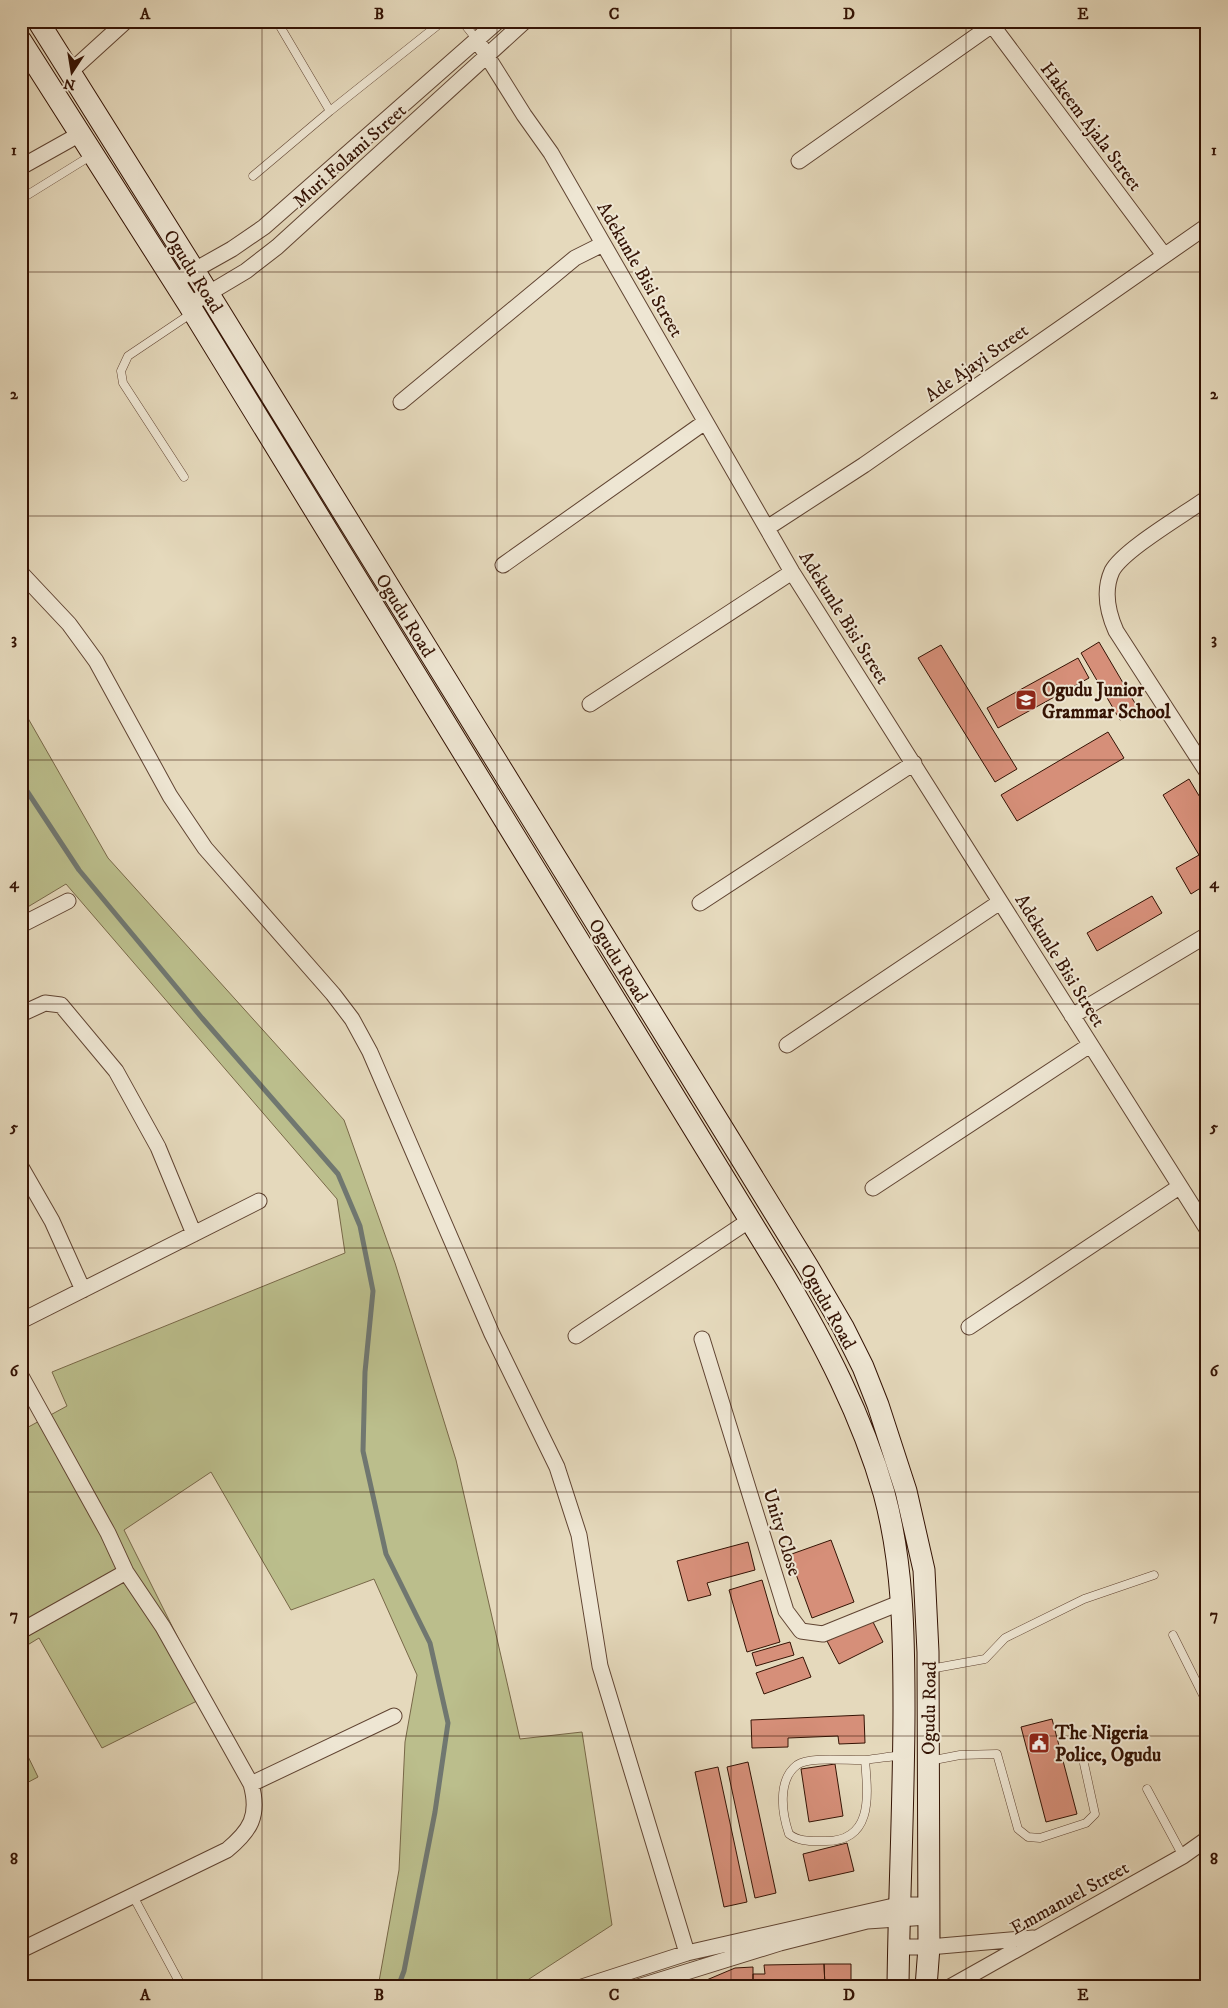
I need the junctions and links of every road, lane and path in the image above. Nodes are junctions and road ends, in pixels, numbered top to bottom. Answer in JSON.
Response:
{"nodes":[{"id":1,"x":38,"y":21,"type":"edge"},
{"id":2,"x":126,"y":21,"type":"edge"},
{"id":3,"x":442,"y":21,"type":"edge"},
{"id":4,"x":462,"y":21,"type":"edge"},
{"id":5,"x":498,"y":21,"type":"edge"},
{"id":6,"x":525,"y":21,"type":"edge"},
{"id":7,"x":990,"y":23,"type":"edge"},
{"id":8,"x":281,"y":28,"type":"dead end"},
{"id":9,"x":477,"y":40,"type":"junction"},
{"id":10,"x":21,"y":41,"type":"edge"},
{"id":11,"x":488,"y":55,"type":"junction"},
{"id":12,"x":70,"y":72,"type":"junction"},
{"id":13,"x":330,"y":111,"type":"junction"},
{"id":14,"x":80,"y":134,"type":"junction"},
{"id":15,"x":93,"y":154,"type":"junction"},
{"id":16,"x":799,"y":161,"type":"dead end"},
{"id":17,"x":21,"y":167,"type":"edge"},
{"id":18,"x":253,"y":176,"type":"dead end"},
{"id":19,"x":21,"y":199,"type":"edge"},
{"id":20,"x":1207,"y":226,"type":"edge"},
{"id":21,"x":603,"y":244,"type":"junction"},
{"id":22,"x":1164,"y":255,"type":"junction"},
{"id":23,"x":194,"y":270,"type":"junction"},
{"id":24,"x":175,"y":282,"type":"junction"},
{"id":25,"x":208,"y":294,"type":"junction"},
{"id":26,"x":191,"y":308,"type":"junction"},
{"id":27,"x":401,"y":402,"type":"dead end"},
{"id":28,"x":705,"y":422,"type":"junction"},
{"id":29,"x":184,"y":477,"type":"dead end"},
{"id":30,"x":1207,"y":498,"type":"edge"},
{"id":31,"x":766,"y":528,"type":"junction"},
{"id":32,"x":503,"y":565,"type":"dead end"},
{"id":33,"x":792,"y":572,"type":"junction"},
{"id":34,"x":21,"y":573,"type":"edge"},
{"id":35,"x":590,"y":704,"type":"dead end"},
{"id":36,"x":914,"y":764,"type":"junction"},
{"id":37,"x":1207,"y":772,"type":"edge"},
{"id":38,"x":68,"y":901,"type":"dead end"},
{"id":39,"x":1000,"y":902,"type":"junction"},
{"id":40,"x":700,"y":903,"type":"dead end"},
{"id":41,"x":21,"y":925,"type":"edge"},
{"id":42,"x":1207,"y":935,"type":"edge"},
{"id":43,"x":21,"y":1014,"type":"edge"},
{"id":44,"x":1072,"y":1016,"type":"junction"},
{"id":45,"x":787,"y":1045,"type":"dead end"},
{"id":46,"x":1090,"y":1045,"type":"junction"},
{"id":47,"x":704,"y":1098,"type":"junction"},
{"id":48,"x":682,"y":1110,"type":"junction"},
{"id":49,"x":21,"y":1167,"type":"edge"},
{"id":50,"x":1179,"y":1187,"type":"junction"},
{"id":51,"x":873,"y":1188,"type":"dead end"},
{"id":52,"x":259,"y":1202,"type":"dead end"},
{"id":53,"x":750,"y":1220,"type":"junction"},
{"id":54,"x":1207,"y":1229,"type":"edge"},
{"id":55,"x":194,"y":1234,"type":"junction"},
{"id":56,"x":83,"y":1290,"type":"junction"},
{"id":57,"x":21,"y":1321,"type":"edge"},
{"id":58,"x":968,"y":1327,"type":"dead end"},
{"id":59,"x":576,"y":1336,"type":"dead end"},
{"id":60,"x":702,"y":1339,"type":"dead end"},
{"id":61,"x":21,"y":1376,"type":"edge"},
{"id":62,"x":126,"y":1572,"type":"junction"},
{"id":63,"x":1154,"y":1575,"type":"dead end"},
{"id":64,"x":902,"y":1602,"type":"junction"},
{"id":65,"x":21,"y":1631,"type":"edge"},
{"id":66,"x":1173,"y":1635,"type":"dead end"},
{"id":67,"x":928,"y":1670,"type":"junction"},
{"id":68,"x":1207,"y":1704,"type":"edge"},
{"id":69,"x":394,"y":1716,"type":"dead end"},
{"id":70,"x":904,"y":1755,"type":"junction"},
{"id":71,"x":1082,"y":1759,"type":"dead end"},
{"id":72,"x":865,"y":1760,"type":"junction"},
{"id":73,"x":927,"y":1761,"type":"junction"},
{"id":74,"x":251,"y":1784,"type":"junction"},
{"id":75,"x":1147,"y":1789,"type":"dead end"},
{"id":76,"x":1207,"y":1839,"type":"edge"},
{"id":77,"x":1183,"y":1856,"type":"junction"},
{"id":78,"x":133,"y":1896,"type":"junction"},
{"id":79,"x":928,"y":1911,"type":"junction"},
{"id":80,"x":899,"y":1912,"type":"junction"},
{"id":81,"x":1037,"y":1938,"type":"junction"},
{"id":82,"x":898,"y":1947,"type":"junction"},
{"id":83,"x":928,"y":1947,"type":"junction"},
{"id":84,"x":21,"y":1950,"type":"edge"},
{"id":85,"x":687,"y":1954,"type":"junction"},
{"id":86,"x":182,"y":1987,"type":"edge"},
{"id":87,"x":582,"y":1987,"type":"edge"},
{"id":88,"x":638,"y":1987,"type":"edge"},
{"id":89,"x":898,"y":1987,"type":"edge"},
{"id":90,"x":926,"y":1987,"type":"edge"},
{"id":91,"x":950,"y":1987,"type":"edge"}],
"edges":[{"from":1,"to":12,"type":"main road","name":"Ogudu Road"},
{"from":2,"to":12,"type":"street"},
{"from":3,"to":13,"type":"lane"},
{"from":4,"to":9,"type":"lane","name":"Adekunle Bisi Street"},
{"from":5,"to":9,"type":"street"},
{"from":6,"to":11,"type":"street","name":"Muri Folami Street"},
{"from":7,"to":16,"type":"street"},
{"from":7,"to":22,"type":"street","name":"Hakeem Ajala Street"},
{"from":8,"to":13,"type":"lane"},
{"from":9,"to":11,"type":"street","name":"Adekunle Bisi Street"},
{"from":9,"to":23,"type":"street"},
{"from":10,"to":14,"type":"main road","name":"Ogudu Road"},
{"from":11,"to":21,"type":"street","name":"Adekunle Bisi Street"},
{"from":11,"to":25,"type":"street","name":"Muri Folami Street"},
{"from":12,"to":23,"type":"main road","name":"Ogudu Road"},
{"from":13,"to":18,"type":"lane"},
{"from":14,"to":15,"type":"main road","name":"Ogudu Road"},
{"from":14,"to":17,"type":"street"},
{"from":15,"to":19,"type":"lane"},
{"from":15,"to":24,"type":"main road","name":"Ogudu Road"},
{"from":20,"to":22,"type":"street","name":"Ade Ajayi Street"},
{"from":21,"to":27,"type":"street"},
{"from":21,"to":28,"type":"street","name":"Adekunle Bisi Street"},
{"from":22,"to":31,"type":"street","name":"Ade Ajayi Street"},
{"from":23,"to":24,"type":"street"},
{"from":23,"to":25,"type":"main road","name":"Ogudu Road"},
{"from":24,"to":26,"type":"main road","name":"Ogudu Road"},
{"from":25,"to":26,"type":"street","name":"Muri Folami Street"},
{"from":25,"to":47,"type":"main road","name":"Ogudu Road"},
{"from":26,"to":29,"type":"lane"},
{"from":26,"to":48,"type":"main road","name":"Ogudu Road"},
{"from":28,"to":31,"type":"street","name":"Adekunle Bisi Street"},
{"from":28,"to":32,"type":"street"},
{"from":30,"to":37,"type":"street"},
{"from":31,"to":33,"type":"street","name":"Adekunle Bisi Street"},
{"from":33,"to":35,"type":"street"},
{"from":33,"to":36,"type":"street","name":"Adekunle Bisi Street"},
{"from":34,"to":85,"type":"street"},
{"from":36,"to":39,"type":"street","name":"Adekunle Bisi Street"},
{"from":36,"to":40,"type":"street"},
{"from":38,"to":41,"type":"street"},
{"from":39,"to":44,"type":"street","name":"Adekunle Bisi Street"},
{"from":39,"to":45,"type":"street"},
{"from":42,"to":44,"type":"street"},
{"from":43,"to":55,"type":"street"},
{"from":44,"to":46,"type":"street","name":"Adekunle Bisi Street"},
{"from":46,"to":50,"type":"street","name":"Adekunle Bisi Street"},
{"from":46,"to":51,"type":"street"},
{"from":47,"to":48,"type":"main road"},
{"from":47,"to":67,"type":"main road","name":"Ogudu Road"},
{"from":48,"to":53,"type":"main road","name":"Ogudu Road"},
{"from":49,"to":56,"type":"street"},
{"from":50,"to":54,"type":"street","name":"Adekunle Bisi Street"},
{"from":50,"to":58,"type":"street"},
{"from":52,"to":55,"type":"street"},
{"from":53,"to":59,"type":"street"},
{"from":53,"to":64,"type":"main road","name":"Ogudu Road"},
{"from":55,"to":56,"type":"street"},
{"from":56,"to":57,"type":"street"},
{"from":60,"to":64,"type":"street","name":"Unity Close"},
{"from":61,"to":62,"type":"street"},
{"from":62,"to":65,"type":"street"},
{"from":62,"to":74,"type":"street"},
{"from":63,"to":67,"type":"lane"},
{"from":64,"to":70,"type":"main road","name":"Ogudu Road"},
{"from":66,"to":68,"type":"lane"},
{"from":67,"to":73,"type":"main road","name":"Ogudu Road"},
{"from":69,"to":74,"type":"street"},
{"from":70,"to":72,"type":"lane"},
{"from":70,"to":80,"type":"main road","name":"Ogudu Road"},
{"from":71,"to":73,"type":"lane"},
{"from":72,"to":72,"type":"lane"},
{"from":73,"to":79,"type":"main road","name":"Ogudu Road"},
{"from":74,"to":78,"type":"street"},
{"from":75,"to":77,"type":"lane"},
{"from":76,"to":77,"type":"street","name":"Emmanuel Street"},
{"from":77,"to":81,"type":"street","name":"Emmanuel Street"},
{"from":78,"to":84,"type":"street"},
{"from":78,"to":86,"type":"lane"},
{"from":79,"to":80,"type":"street"},
{"from":79,"to":83,"type":"main road","name":"Ogudu Road"},
{"from":80,"to":82,"type":"main road","name":"Ogudu Road"},
{"from":80,"to":85,"type":"street"},
{"from":80,"to":88,"type":"street"},
{"from":81,"to":83,"type":"street"},
{"from":81,"to":91,"type":"street","name":"Emmanuel Street"},
{"from":82,"to":83,"type":"street"},
{"from":82,"to":89,"type":"main road","name":"Ogudu Road"},
{"from":83,"to":90,"type":"main road","name":"Ogudu Road"},
{"from":85,"to":87,"type":"street"}]}
